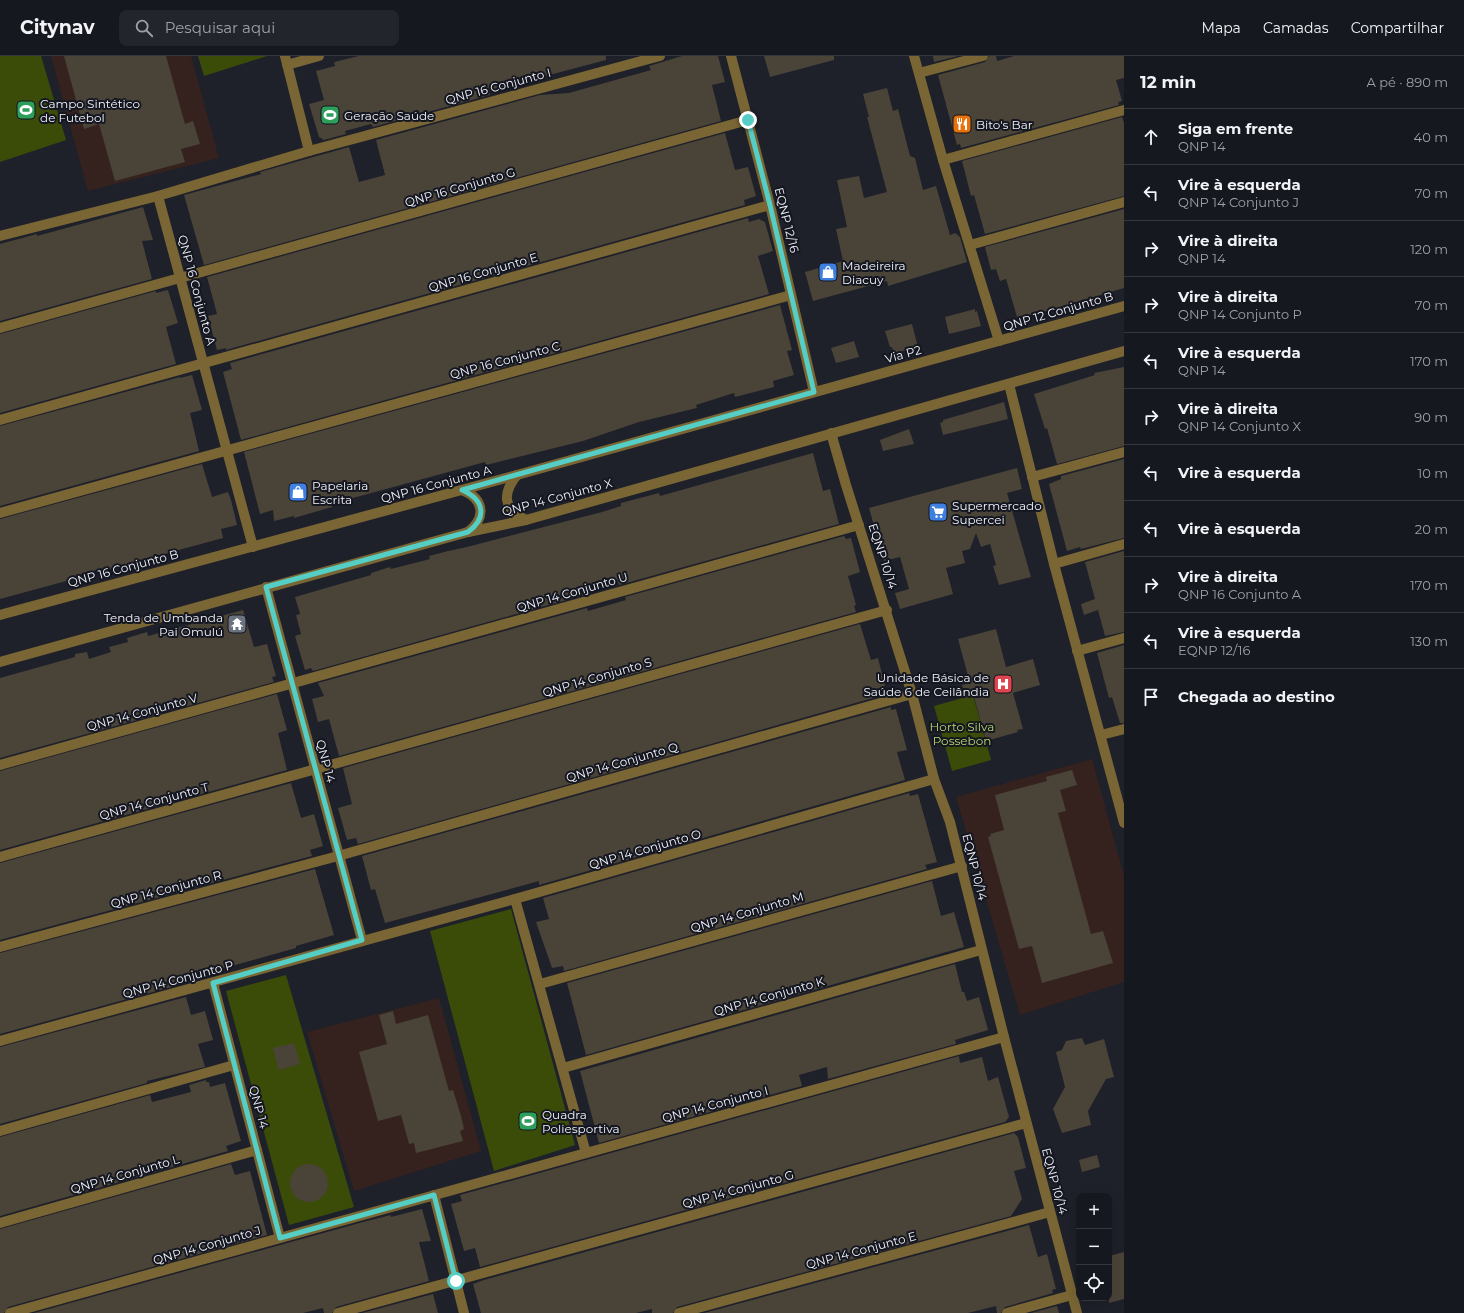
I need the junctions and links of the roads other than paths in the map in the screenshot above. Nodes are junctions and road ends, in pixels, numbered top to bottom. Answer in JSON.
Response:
{"nodes":[{"id":1,"x":319,"y":56,"type":"edge"},
{"id":2,"x":660,"y":56,"type":"edge"},
{"id":3,"x":731,"y":56,"type":"edge"},
{"id":4,"x":914,"y":56,"type":"edge"},
{"id":5,"x":983,"y":56,"type":"edge"},
{"id":6,"x":286,"y":60,"type":"edge"},
{"id":7,"x":919,"y":73,"type":"junction"},
{"id":8,"x":1124,"y":110,"type":"edge"},
{"id":9,"x":748,"y":120,"type":"junction"},
{"id":10,"x":308,"y":151,"type":"junction"},
{"id":11,"x":943,"y":160,"type":"junction"},
{"id":12,"x":158,"y":196,"type":"junction"},
{"id":13,"x":1124,"y":202,"type":"edge"},
{"id":14,"x":770,"y":205,"type":"junction"},
{"id":15,"x":0,"y":236,"type":"edge"},
{"id":16,"x":970,"y":245,"type":"junction"},
{"id":17,"x":180,"y":279,"type":"junction"},
{"id":18,"x":791,"y":295,"type":"junction"},
{"id":19,"x":1124,"y":306,"type":"edge"},
{"id":20,"x":0,"y":328,"type":"edge"},
{"id":21,"x":999,"y":341,"type":"junction"},
{"id":22,"x":1124,"y":351,"type":"edge"},
{"id":23,"x":203,"y":364,"type":"junction"},
{"id":24,"x":1009,"y":384,"type":"junction"},
{"id":25,"x":814,"y":392,"type":"junction"},
{"id":26,"x":0,"y":420,"type":"edge"},
{"id":27,"x":831,"y":433,"type":"junction"},
{"id":28,"x":226,"y":451,"type":"junction"},
{"id":29,"x":1124,"y":452,"type":"edge"},
{"id":30,"x":517,"y":475,"type":"junction"},
{"id":31,"x":1032,"y":477,"type":"junction"},
{"id":32,"x":462,"y":490,"type":"junction"},
{"id":33,"x":0,"y":513,"type":"edge"},
{"id":34,"x":526,"y":520,"type":"junction"},
{"id":35,"x":859,"y":525,"type":"junction"},
{"id":36,"x":468,"y":532,"type":"junction"},
{"id":37,"x":1124,"y":544,"type":"edge"},
{"id":38,"x":253,"y":547,"type":"junction"},
{"id":39,"x":1054,"y":564,"type":"junction"},
{"id":40,"x":266,"y":587,"type":"junction"},
{"id":41,"x":887,"y":610,"type":"junction"},
{"id":42,"x":0,"y":615,"type":"edge"},
{"id":43,"x":1124,"y":638,"type":"edge"},
{"id":44,"x":1077,"y":650,"type":"junction"},
{"id":45,"x":0,"y":662,"type":"edge"},
{"id":46,"x":291,"y":684,"type":"junction"},
{"id":47,"x":912,"y":694,"type":"junction"},
{"id":48,"x":1124,"y":729,"type":"edge"},
{"id":49,"x":1101,"y":735,"type":"junction"},
{"id":50,"x":0,"y":765,"type":"edge"},
{"id":51,"x":315,"y":770,"type":"junction"},
{"id":52,"x":934,"y":779,"type":"junction"},
{"id":53,"x":1124,"y":821,"type":"edge"},
{"id":54,"x":338,"y":856,"type":"junction"},
{"id":55,"x":0,"y":857,"type":"edge"},
{"id":56,"x":962,"y":866,"type":"junction"},
{"id":57,"x":516,"y":899,"type":"junction"},
{"id":58,"x":362,"y":940,"type":"junction"},
{"id":59,"x":0,"y":947,"type":"edge"},
{"id":60,"x":982,"y":950,"type":"junction"},
{"id":61,"x":213,"y":983,"type":"junction"},
{"id":62,"x":540,"y":984,"type":"junction"},
{"id":63,"x":1004,"y":1037,"type":"junction"},
{"id":64,"x":0,"y":1041,"type":"edge"},
{"id":65,"x":234,"y":1065,"type":"junction"},
{"id":66,"x":563,"y":1068,"type":"junction"},
{"id":67,"x":1026,"y":1123,"type":"junction"},
{"id":68,"x":0,"y":1131,"type":"edge"},
{"id":69,"x":257,"y":1150,"type":"junction"},
{"id":70,"x":586,"y":1153,"type":"junction"},
{"id":71,"x":434,"y":1195,"type":"junction"},
{"id":72,"x":1050,"y":1212,"type":"junction"},
{"id":73,"x":0,"y":1223,"type":"edge"},
{"id":74,"x":280,"y":1238,"type":"junction"},
{"id":75,"x":456,"y":1281,"type":"junction"},
{"id":76,"x":1072,"y":1295,"type":"junction"},
{"id":77,"x":10,"y":1313,"type":"edge"},
{"id":78,"x":338,"y":1313,"type":"edge"},
{"id":79,"x":464,"y":1313,"type":"edge"},
{"id":80,"x":679,"y":1313,"type":"edge"},
{"id":81,"x":1008,"y":1313,"type":"edge"},
{"id":82,"x":1077,"y":1313,"type":"edge"}],
"edges":[{"from":1,"to":6,"type":"street"},
{"from":2,"to":10,"type":"street","name":"QNP 16 Conjunto I"},
{"from":3,"to":9,"type":"street","name":"EQNP 12/16"},
{"from":4,"to":7,"type":"street"},
{"from":5,"to":7,"type":"street"},
{"from":6,"to":10,"type":"street"},
{"from":7,"to":11,"type":"street"},
{"from":8,"to":11,"type":"street"},
{"from":9,"to":14,"type":"street","name":"EQNP 12/16"},
{"from":9,"to":17,"type":"street","name":"QNP 16 Conjunto G"},
{"from":10,"to":12,"type":"street","name":"QNP 16 Conjunto I"},
{"from":11,"to":16,"type":"street"},
{"from":12,"to":15,"type":"street","name":"QNP 16 Conjunto I"},
{"from":12,"to":17,"type":"street","name":"QNP 16 Conjunto A"},
{"from":13,"to":16,"type":"street"},
{"from":14,"to":18,"type":"street","name":"EQNP 12/16"},
{"from":14,"to":23,"type":"street","name":"QNP 16 Conjunto E"},
{"from":16,"to":21,"type":"street"},
{"from":17,"to":20,"type":"street","name":"QNP 16 Conjunto G"},
{"from":17,"to":23,"type":"street","name":"QNP 16 Conjunto A"},
{"from":18,"to":25,"type":"street","name":"EQNP 12/16"},
{"from":18,"to":28,"type":"street","name":"QNP 16 Conjunto C"},
{"from":19,"to":21,"type":"street","name":"QNP 12 Conjunto B"},
{"from":21,"to":25,"type":"street","name":"Via P2"},
{"from":22,"to":24,"type":"street"},
{"from":23,"to":26,"type":"street","name":"QNP 16 Conjunto E"},
{"from":23,"to":28,"type":"street","name":"QNP 16 Conjunto A"},
{"from":24,"to":27,"type":"street"},
{"from":24,"to":31,"type":"street"},
{"from":25,"to":30,"type":"street","name":"QNP 16 Conjunto A"},
{"from":27,"to":34,"type":"street","name":"QNP 14 Conjunto X"},
{"from":27,"to":35,"type":"street","name":"EQNP 10/14"},
{"from":28,"to":33,"type":"street","name":"QNP 16 Conjunto C"},
{"from":28,"to":38,"type":"street","name":"QNP 16 Conjunto A"},
{"from":29,"to":31,"type":"street"},
{"from":30,"to":32,"type":"street","name":"QNP 16 Conjunto A"},
{"from":30,"to":34,"type":"street"},
{"from":31,"to":39,"type":"street"},
{"from":32,"to":36,"type":"street"},
{"from":32,"to":38,"type":"street","name":"QNP 16 Conjunto A"},
{"from":34,"to":36,"type":"street","name":"QNP 14 Conjunto X"},
{"from":35,"to":41,"type":"street","name":"EQNP 10/14"},
{"from":35,"to":46,"type":"street","name":"QNP 14 Conjunto U"},
{"from":36,"to":40,"type":"street","name":"QNP 14 Conjunto X"},
{"from":37,"to":39,"type":"street"},
{"from":38,"to":42,"type":"street","name":"QNP 16 Conjunto B"},
{"from":39,"to":44,"type":"street"},
{"from":40,"to":45,"type":"street","name":"QNP 14 Conjunto X"},
{"from":40,"to":46,"type":"street","name":"QNP 14"},
{"from":41,"to":47,"type":"street","name":"EQNP 10/14"},
{"from":41,"to":51,"type":"street","name":"QNP 14 Conjunto S"},
{"from":43,"to":44,"type":"street"},
{"from":44,"to":49,"type":"street"},
{"from":46,"to":50,"type":"street","name":"QNP 14 Conjunto V"},
{"from":46,"to":51,"type":"street","name":"QNP 14"},
{"from":47,"to":52,"type":"street","name":"EQNP 10/14"},
{"from":47,"to":54,"type":"street","name":"QNP 14 Conjunto Q"},
{"from":48,"to":49,"type":"street"},
{"from":49,"to":53,"type":"street"},
{"from":51,"to":54,"type":"street","name":"QNP 14"},
{"from":51,"to":55,"type":"street","name":"QNP 14 Conjunto T"},
{"from":52,"to":56,"type":"street","name":"EQNP 10/14"},
{"from":52,"to":57,"type":"street","name":"QNP 14 Conjunto O"},
{"from":54,"to":58,"type":"street","name":"QNP 14"},
{"from":54,"to":59,"type":"street","name":"QNP 14 Conjunto R"},
{"from":56,"to":60,"type":"street","name":"EQNP 10/14"},
{"from":56,"to":62,"type":"street","name":"QNP 14 Conjunto M"},
{"from":57,"to":58,"type":"street","name":"QNP 14 Conjunto O"},
{"from":57,"to":62,"type":"street"},
{"from":58,"to":61,"type":"street","name":"QNP 14 Conjunto P"},
{"from":60,"to":63,"type":"street","name":"EQNP 10/14"},
{"from":60,"to":66,"type":"street","name":"QNP 14 Conjunto K"},
{"from":61,"to":64,"type":"street","name":"QNP 14 Conjunto P"},
{"from":61,"to":65,"type":"street","name":"QNP 14"},
{"from":62,"to":66,"type":"street"},
{"from":63,"to":67,"type":"street","name":"EQNP 10/14"},
{"from":63,"to":70,"type":"street","name":"QNP 14 Conjunto I"},
{"from":65,"to":68,"type":"street"},
{"from":65,"to":69,"type":"street","name":"QNP 14"},
{"from":66,"to":70,"type":"street"},
{"from":67,"to":72,"type":"street","name":"EQNP 10/14"},
{"from":67,"to":75,"type":"street","name":"QNP 14 Conjunto G"},
{"from":69,"to":73,"type":"street","name":"QNP 14 Conjunto L"},
{"from":69,"to":74,"type":"street","name":"QNP 14"},
{"from":70,"to":71,"type":"street","name":"QNP 14 Conjunto I"},
{"from":71,"to":74,"type":"street","name":"QNP 14 Conjunto J"},
{"from":71,"to":75,"type":"street"},
{"from":72,"to":76,"type":"street","name":"EQNP 10/14"},
{"from":72,"to":80,"type":"street","name":"QNP 14 Conjunto E"},
{"from":74,"to":77,"type":"street","name":"QNP 14 Conjunto J"},
{"from":75,"to":78,"type":"street","name":"QNP 14 Conjunto G"},
{"from":75,"to":79,"type":"street"},
{"from":76,"to":81,"type":"street"},
{"from":76,"to":82,"type":"street","name":"EQNP 10/14"}]}
